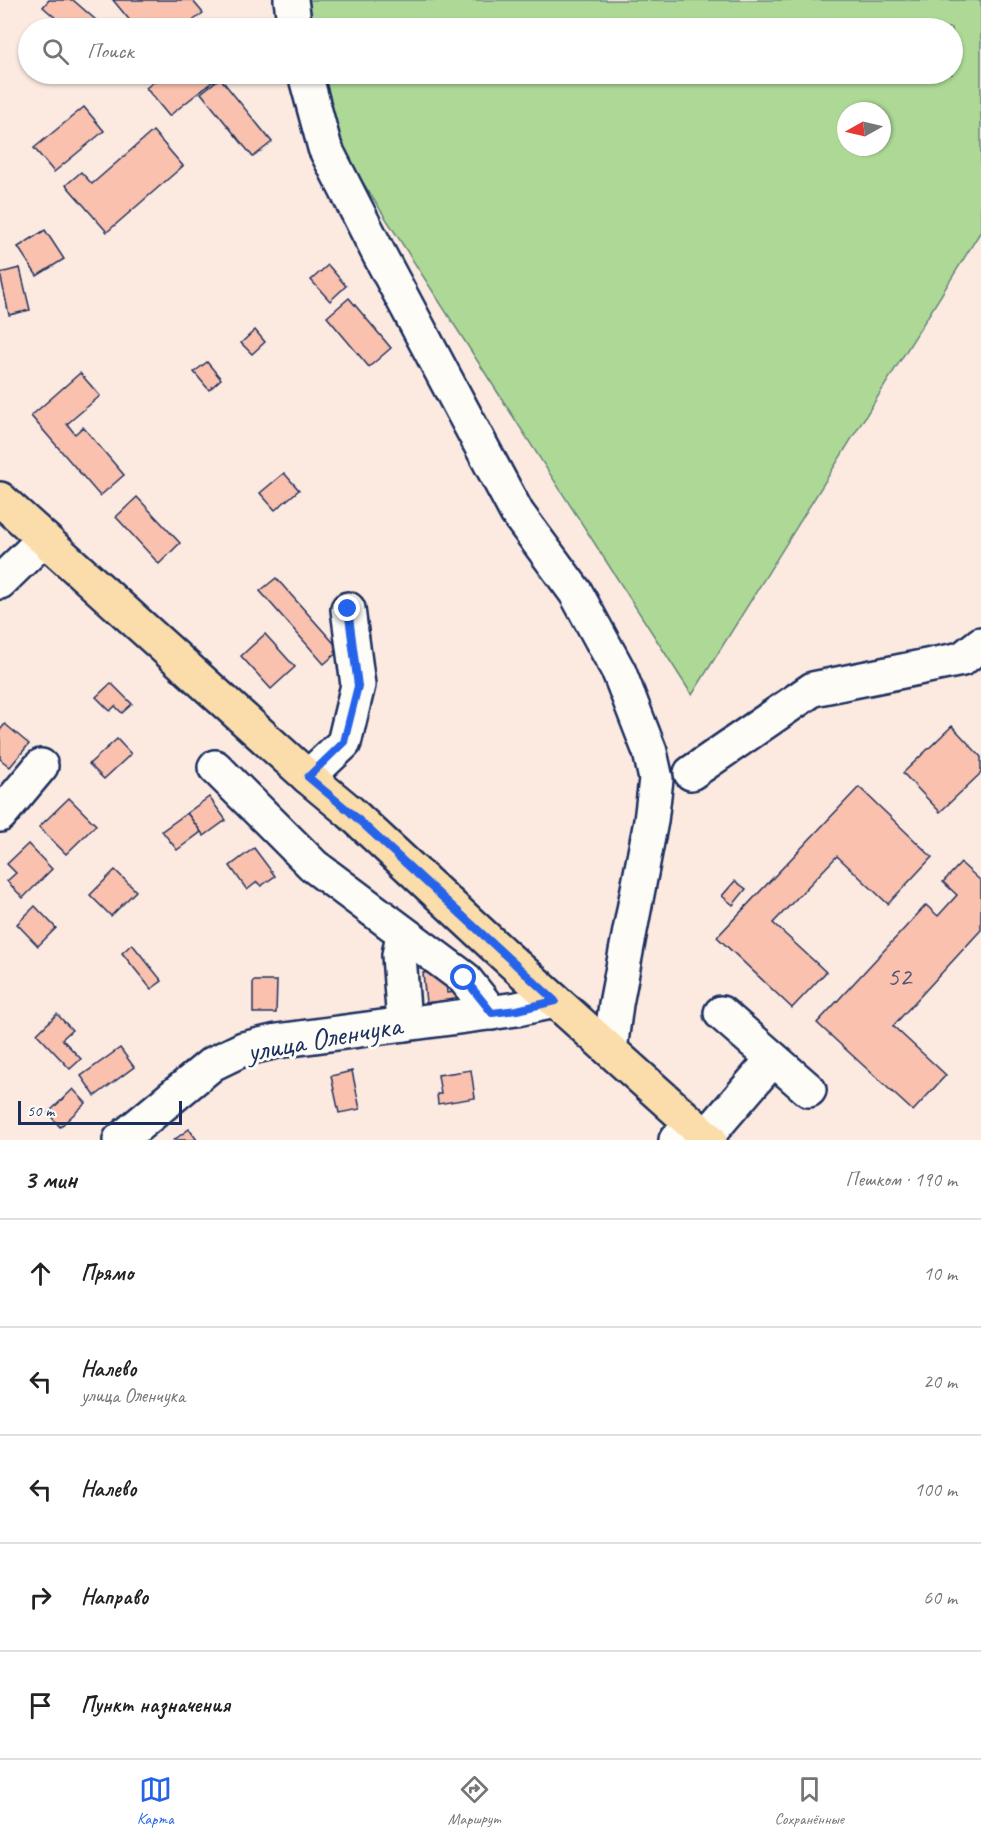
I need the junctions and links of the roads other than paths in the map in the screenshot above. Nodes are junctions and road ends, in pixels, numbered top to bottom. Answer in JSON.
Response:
{"nodes":[{"id":1,"x":291,"y":0,"type":"edge"},
{"id":2,"x":294,"y":18,"type":"edge"},
{"id":3,"x":308,"y":84,"type":"edge"},
{"id":4,"x":0,"y":499,"type":"edge"},
{"id":5,"x":44,"y":539,"type":"junction"},
{"id":6,"x":0,"y":582,"type":"edge"},
{"id":7,"x":348,"y":609,"type":"dead end"},
{"id":8,"x":981,"y":644,"type":"edge"},
{"id":9,"x":40,"y":766,"type":"dead end"},
{"id":10,"x":215,"y":767,"type":"dead end"},
{"id":11,"x":691,"y":773,"type":"dead end"},
{"id":12,"x":308,"y":777,"type":"junction"},
{"id":13,"x":0,"y":815,"type":"edge"},
{"id":14,"x":403,"y":934,"type":"junction"},
{"id":15,"x":555,"y":1001,"type":"junction"},
{"id":16,"x":492,"y":1013,"type":"junction"},
{"id":17,"x":721,"y":1013,"type":"dead end"},
{"id":18,"x":404,"y":1024,"type":"junction"},
{"id":19,"x":610,"y":1050,"type":"junction"},
{"id":20,"x":773,"y":1059,"type":"junction"},
{"id":21,"x":809,"y":1090,"type":"dead end"},
{"id":22,"x":697,"y":1136,"type":"edge"},
{"id":23,"x":120,"y":1140,"type":"edge"}],
"edges":[{"from":1,"to":2,"type":"street"},
{"from":3,"to":19,"type":"street"},
{"from":4,"to":5,"type":"main road"},
{"from":5,"to":6,"type":"street"},
{"from":5,"to":12,"type":"main road"},
{"from":7,"to":12,"type":"street"},
{"from":8,"to":11,"type":"street"},
{"from":9,"to":13,"type":"street"},
{"from":10,"to":14,"type":"street"},
{"from":12,"to":15,"type":"main road"},
{"from":14,"to":16,"type":"street"},
{"from":14,"to":18,"type":"street"},
{"from":15,"to":16,"type":"street","name":"улица Оленчука"},
{"from":15,"to":19,"type":"main road"},
{"from":16,"to":18,"type":"street","name":"улица Оленчука"},
{"from":17,"to":20,"type":"street"},
{"from":18,"to":23,"type":"street","name":"улица Оленчука"},
{"from":19,"to":22,"type":"main road"},
{"from":20,"to":21,"type":"street"},
{"from":20,"to":22,"type":"street"}]}
